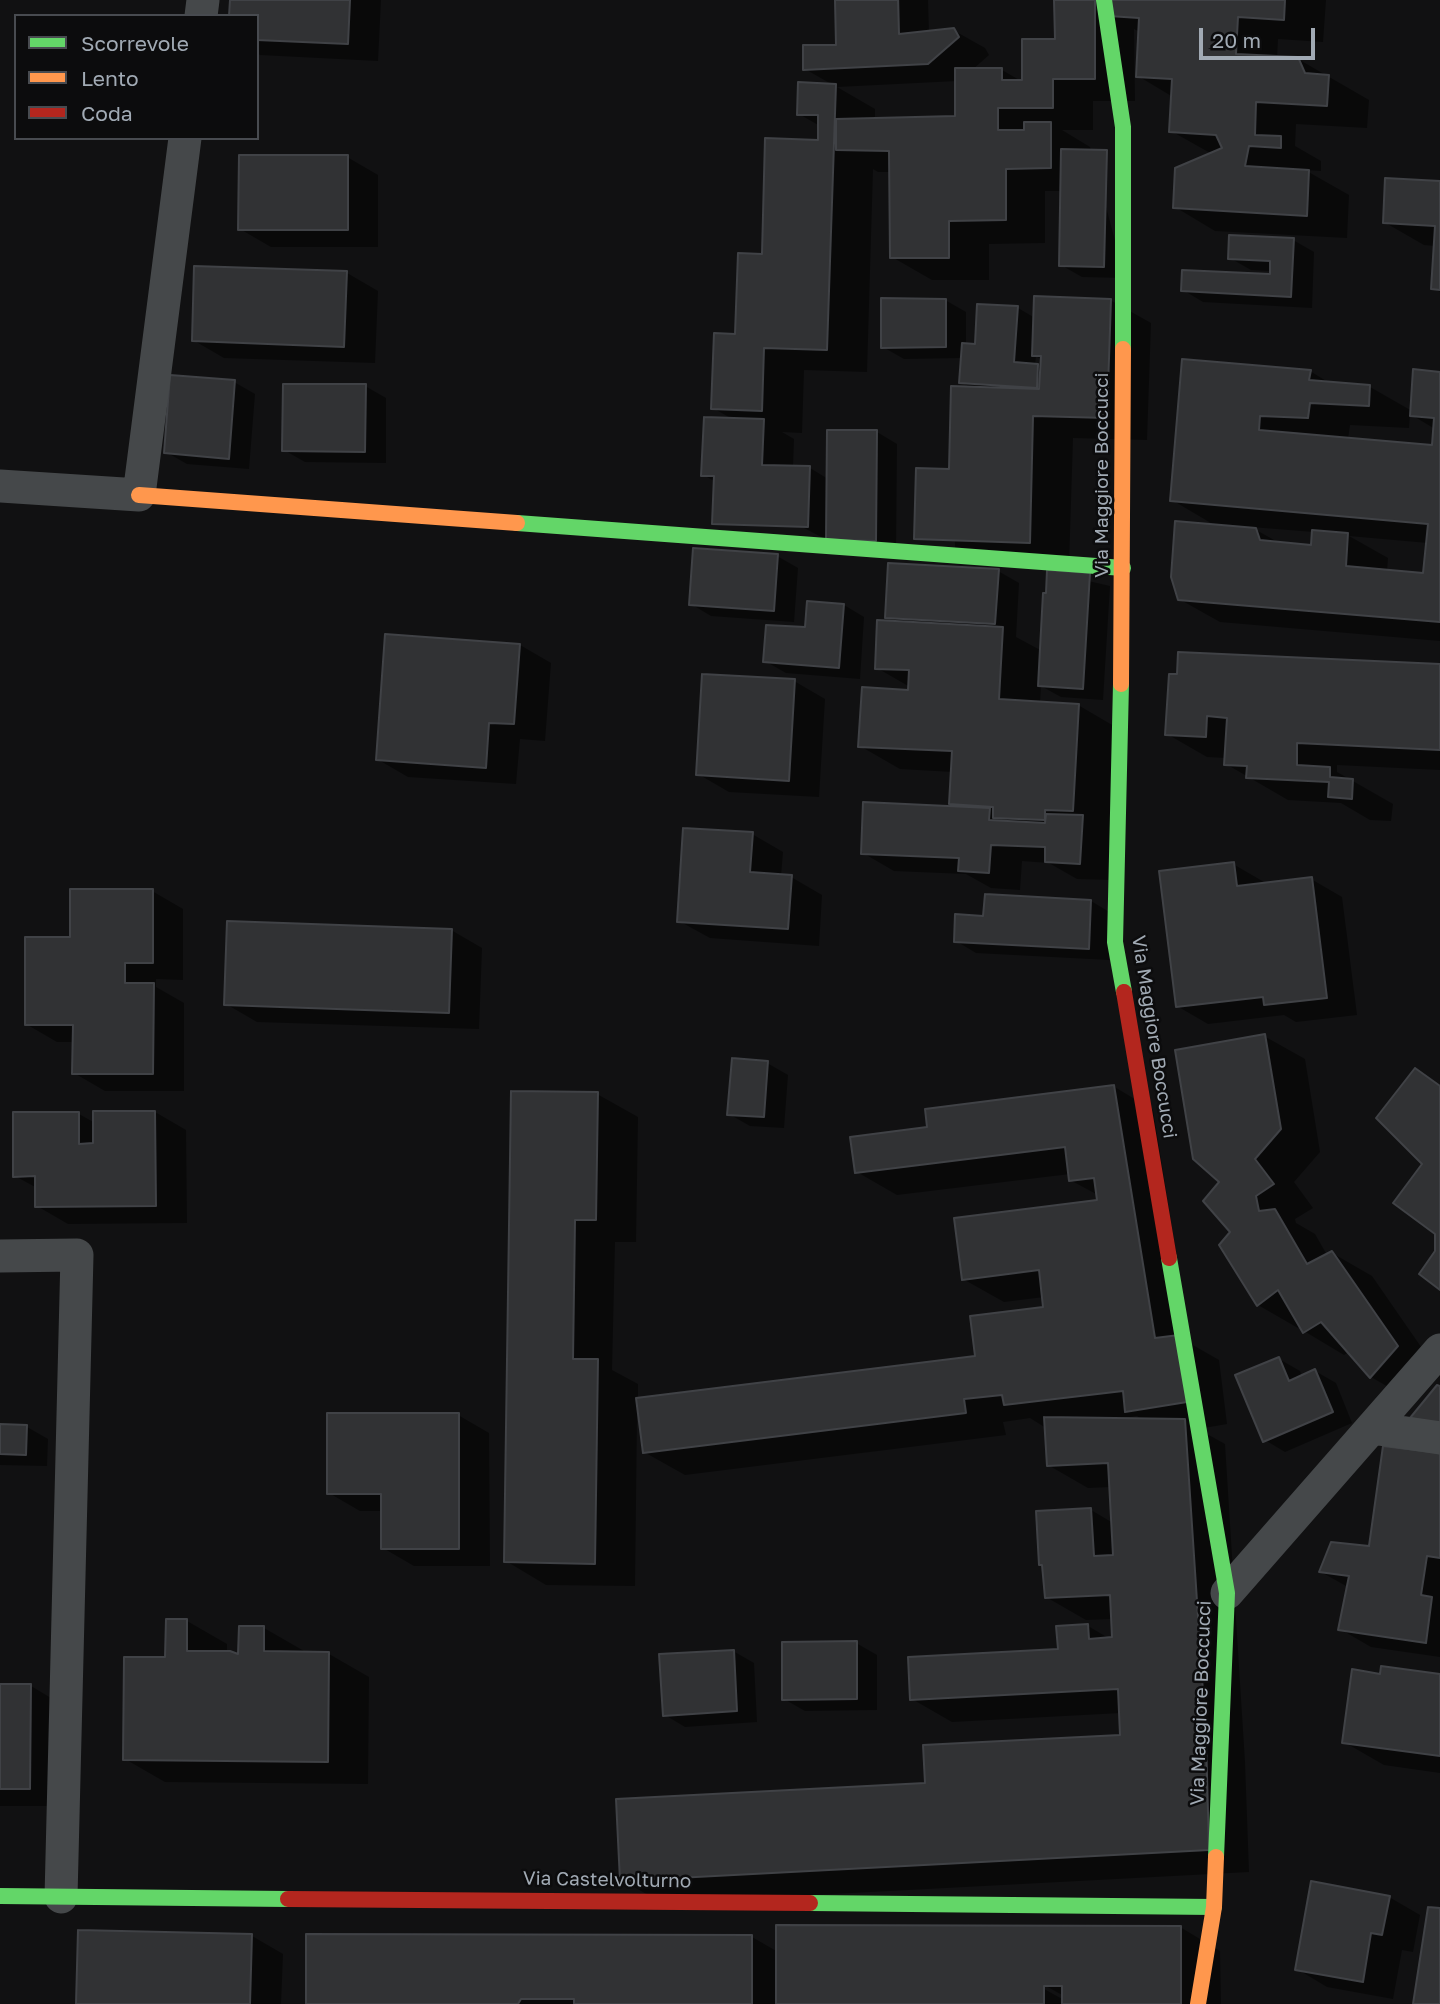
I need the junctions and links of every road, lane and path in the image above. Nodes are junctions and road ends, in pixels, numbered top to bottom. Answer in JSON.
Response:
{"nodes":[{"id":1,"x":1104,"y":0,"type":"edge"},
{"id":2,"x":185,"y":140,"type":"edge"},
{"id":3,"x":0,"y":486,"type":"edge"},
{"id":4,"x":139,"y":495,"type":"junction"},
{"id":5,"x":1123,"y":568,"type":"junction"},
{"id":6,"x":0,"y":1256,"type":"edge"},
{"id":7,"x":1440,"y":1350,"type":"edge"},
{"id":8,"x":1372,"y":1428,"type":"junction"},
{"id":9,"x":1440,"y":1438,"type":"edge"},
{"id":10,"x":1227,"y":1593,"type":"junction"},
{"id":11,"x":0,"y":1896,"type":"edge"},
{"id":12,"x":61,"y":1897,"type":"junction"},
{"id":13,"x":1214,"y":1907,"type":"junction"},
{"id":14,"x":1198,"y":2004,"type":"edge"}],
"edges":[{"from":1,"to":5,"type":"street","name":"Via Maggiore Boccucci"},
{"from":2,"to":4,"type":"street"},
{"from":3,"to":4,"type":"street"},
{"from":4,"to":5,"type":"street"},
{"from":5,"to":10,"type":"street","name":"Via Maggiore Boccucci"},
{"from":6,"to":12,"type":"street"},
{"from":7,"to":8,"type":"street"},
{"from":8,"to":9,"type":"street"},
{"from":8,"to":10,"type":"street"},
{"from":10,"to":13,"type":"street","name":"Via Maggiore Boccucci"},
{"from":11,"to":12,"type":"street","name":"Via Castelvolturno"},
{"from":12,"to":13,"type":"street","name":"Via Castelvolturno"},
{"from":13,"to":14,"type":"street","name":"Via Maggiore Boccucci"}]}
